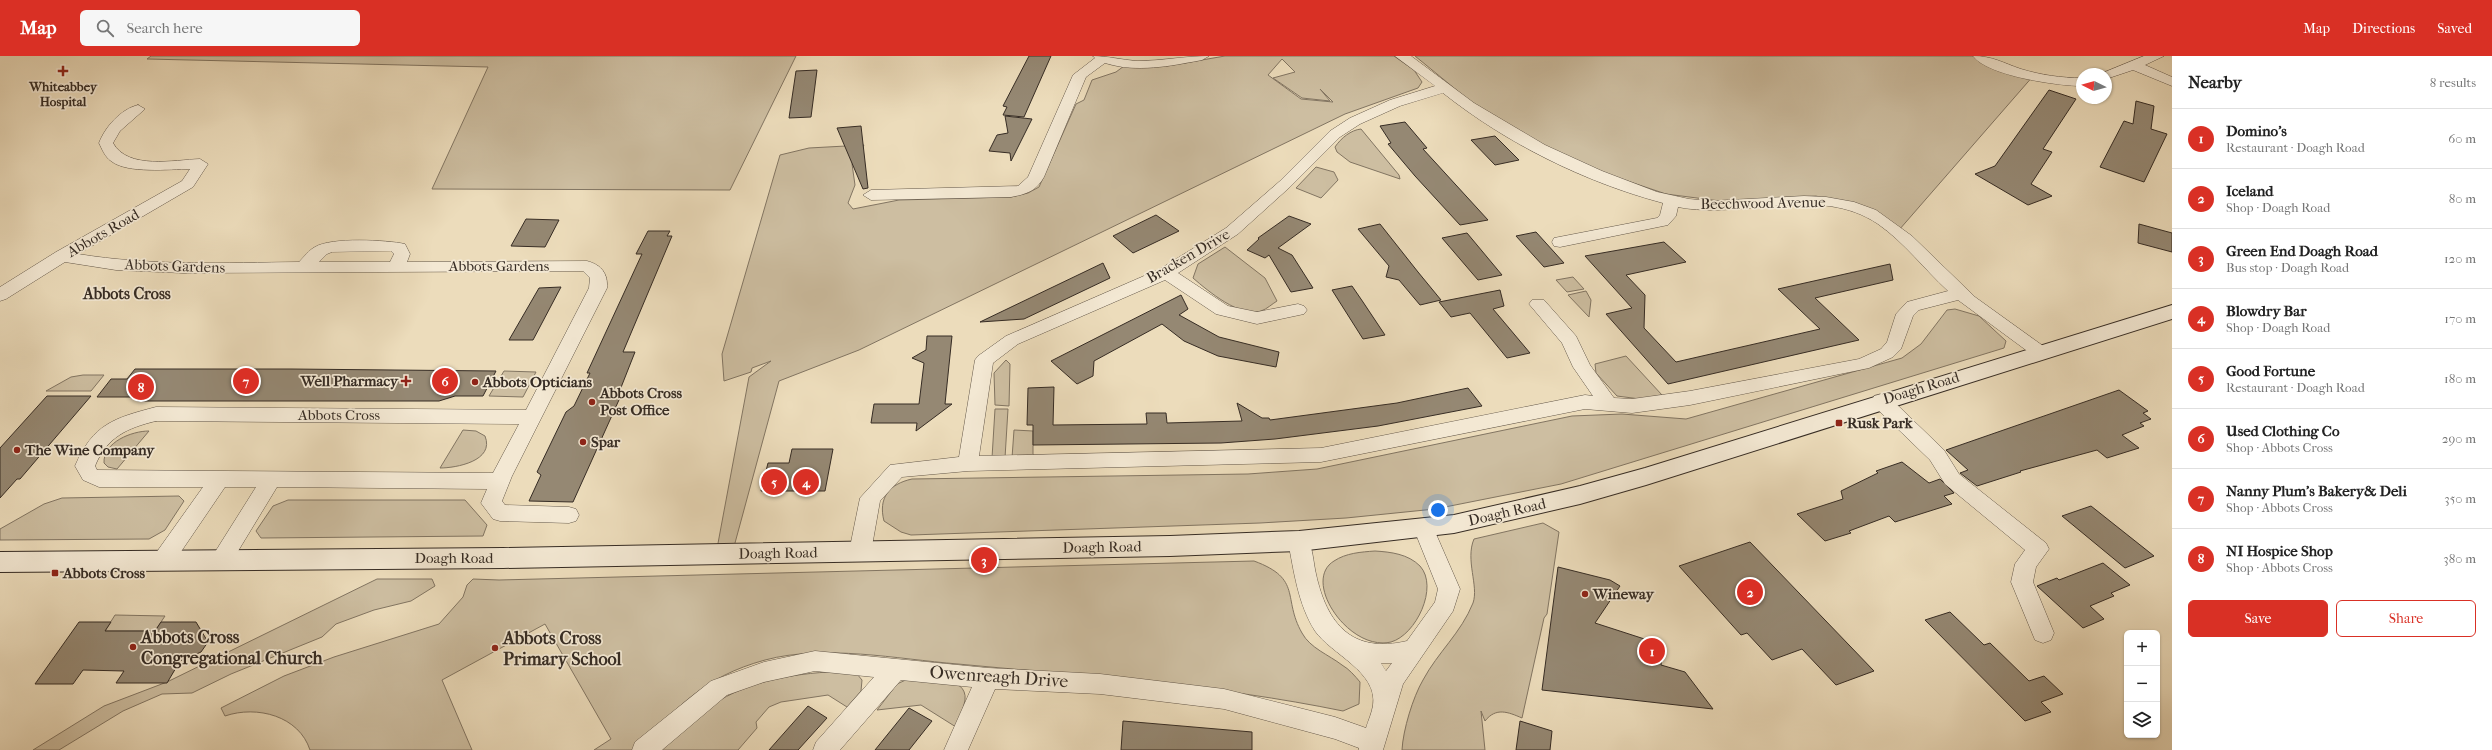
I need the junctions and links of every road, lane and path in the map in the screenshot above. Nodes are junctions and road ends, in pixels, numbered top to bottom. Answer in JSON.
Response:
{"nodes":[{"id":1,"x":1202,"y":56,"type":"edge"},
{"id":2,"x":1402,"y":56,"type":"edge"},
{"id":3,"x":1980,"y":56,"type":"edge"},
{"id":4,"x":2157,"y":56,"type":"edge"},
{"id":5,"x":1102,"y":57,"type":"edge"},
{"id":6,"x":2134,"y":65,"type":"junction"},
{"id":7,"x":2112,"y":72,"type":"edge"},
{"id":8,"x":2076,"y":82,"type":"edge"},
{"id":9,"x":2172,"y":82,"type":"edge"},
{"id":10,"x":1444,"y":88,"type":"junction"},
{"id":11,"x":138,"y":109,"type":"dead end"},
{"id":12,"x":871,"y":195,"type":"dead end"},
{"id":13,"x":1671,"y":200,"type":"junction"},
{"id":14,"x":1560,"y":242,"type":"dead end"},
{"id":15,"x":62,"y":256,"type":"junction"},
{"id":16,"x":1166,"y":273,"type":"junction"},
{"id":17,"x":1960,"y":294,"type":"junction"},
{"id":18,"x":0,"y":295,"type":"edge"},
{"id":19,"x":1538,"y":304,"type":"dead end"},
{"id":20,"x":1298,"y":310,"type":"dead end"},
{"id":21,"x":2172,"y":312,"type":"edge"},
{"id":22,"x":2040,"y":352,"type":"junction"},
{"id":23,"x":1881,"y":401,"type":"junction"},
{"id":24,"x":1608,"y":403,"type":"junction"},
{"id":25,"x":532,"y":417,"type":"junction"},
{"id":26,"x":968,"y":464,"type":"junction"},
{"id":27,"x":219,"y":480,"type":"junction"},
{"id":28,"x":271,"y":480,"type":"junction"},
{"id":29,"x":500,"y":481,"type":"junction"},
{"id":30,"x":569,"y":514,"type":"dead end"},
{"id":31,"x":1423,"y":527,"type":"junction"},
{"id":32,"x":1299,"y":541,"type":"junction"},
{"id":33,"x":860,"y":552,"type":"junction"},
{"id":34,"x":164,"y":560,"type":"junction"},
{"id":35,"x":221,"y":560,"type":"junction"},
{"id":36,"x":0,"y":562,"type":"edge"},
{"id":37,"x":2043,"y":633,"type":"dead end"},
{"id":38,"x":1341,"y":643,"type":"junction"},
{"id":39,"x":1414,"y":649,"type":"junction"},
{"id":40,"x":896,"y":669,"type":"junction"},
{"id":41,"x":988,"y":678,"type":"junction"},
{"id":42,"x":1385,"y":702,"type":"junction"},
{"id":43,"x":1373,"y":746,"type":"edge"},
{"id":44,"x":644,"y":750,"type":"edge"},
{"id":45,"x":825,"y":750,"type":"edge"},
{"id":46,"x":956,"y":750,"type":"edge"}],
"edges":[{"from":1,"to":5,"type":"street"},
{"from":2,"to":10,"type":"street","name":"Beechwood Avenue"},
{"from":3,"to":8,"type":"street"},
{"from":4,"to":6,"type":"street"},
{"from":5,"to":12,"type":"street"},
{"from":6,"to":7,"type":"street"},
{"from":6,"to":9,"type":"street"},
{"from":10,"to":13,"type":"street","name":"Beechwood Avenue"},
{"from":10,"to":16,"type":"street","name":"Bracken Drive"},
{"from":11,"to":15,"type":"street","name":"Abbots Road"},
{"from":13,"to":14,"type":"street"},
{"from":13,"to":17,"type":"street","name":"Beechwood Avenue"},
{"from":15,"to":18,"type":"street","name":"Abbots Road"},
{"from":15,"to":25,"type":"street","name":"Abbots Gardens"},
{"from":16,"to":20,"type":"street"},
{"from":16,"to":26,"type":"street","name":"Bracken Drive"},
{"from":17,"to":22,"type":"street","name":"Beechwood Avenue"},
{"from":17,"to":24,"type":"street"},
{"from":19,"to":24,"type":"street"},
{"from":21,"to":22,"type":"main road","name":"Doagh Road"},
{"from":22,"to":23,"type":"main road","name":"Doagh Road"},
{"from":23,"to":31,"type":"main road","name":"Doagh Road"},
{"from":23,"to":37,"type":"street"},
{"from":24,"to":26,"type":"street"},
{"from":25,"to":27,"type":"street","name":"Abbots Cross"},
{"from":25,"to":29,"type":"street","name":"Abbots Gardens"},
{"from":26,"to":33,"type":"street"},
{"from":27,"to":28,"type":"street","name":"Abbots Cross"},
{"from":27,"to":34,"type":"street"},
{"from":28,"to":29,"type":"street","name":"Abbots Cross"},
{"from":28,"to":35,"type":"street"},
{"from":29,"to":30,"type":"street","name":"Abbots Gardens"},
{"from":31,"to":32,"type":"main road","name":"Doagh Road"},
{"from":31,"to":39,"type":"street"},
{"from":32,"to":33,"type":"main road","name":"Doagh Road"},
{"from":32,"to":38,"type":"street"},
{"from":33,"to":35,"type":"main road","name":"Doagh Road"},
{"from":34,"to":35,"type":"main road","name":"Doagh Road"},
{"from":34,"to":36,"type":"main road","name":"Doagh Road"},
{"from":38,"to":39,"type":"street"},
{"from":38,"to":42,"type":"street"},
{"from":39,"to":42,"type":"street"},
{"from":40,"to":41,"type":"street","name":"Owenreagh Drive"},
{"from":40,"to":44,"type":"street","name":"Owenreagh Drive"},
{"from":40,"to":45,"type":"street"},
{"from":41,"to":43,"type":"street","name":"Owenreagh Drive"},
{"from":41,"to":46,"type":"street"},
{"from":42,"to":43,"type":"street"}]}
